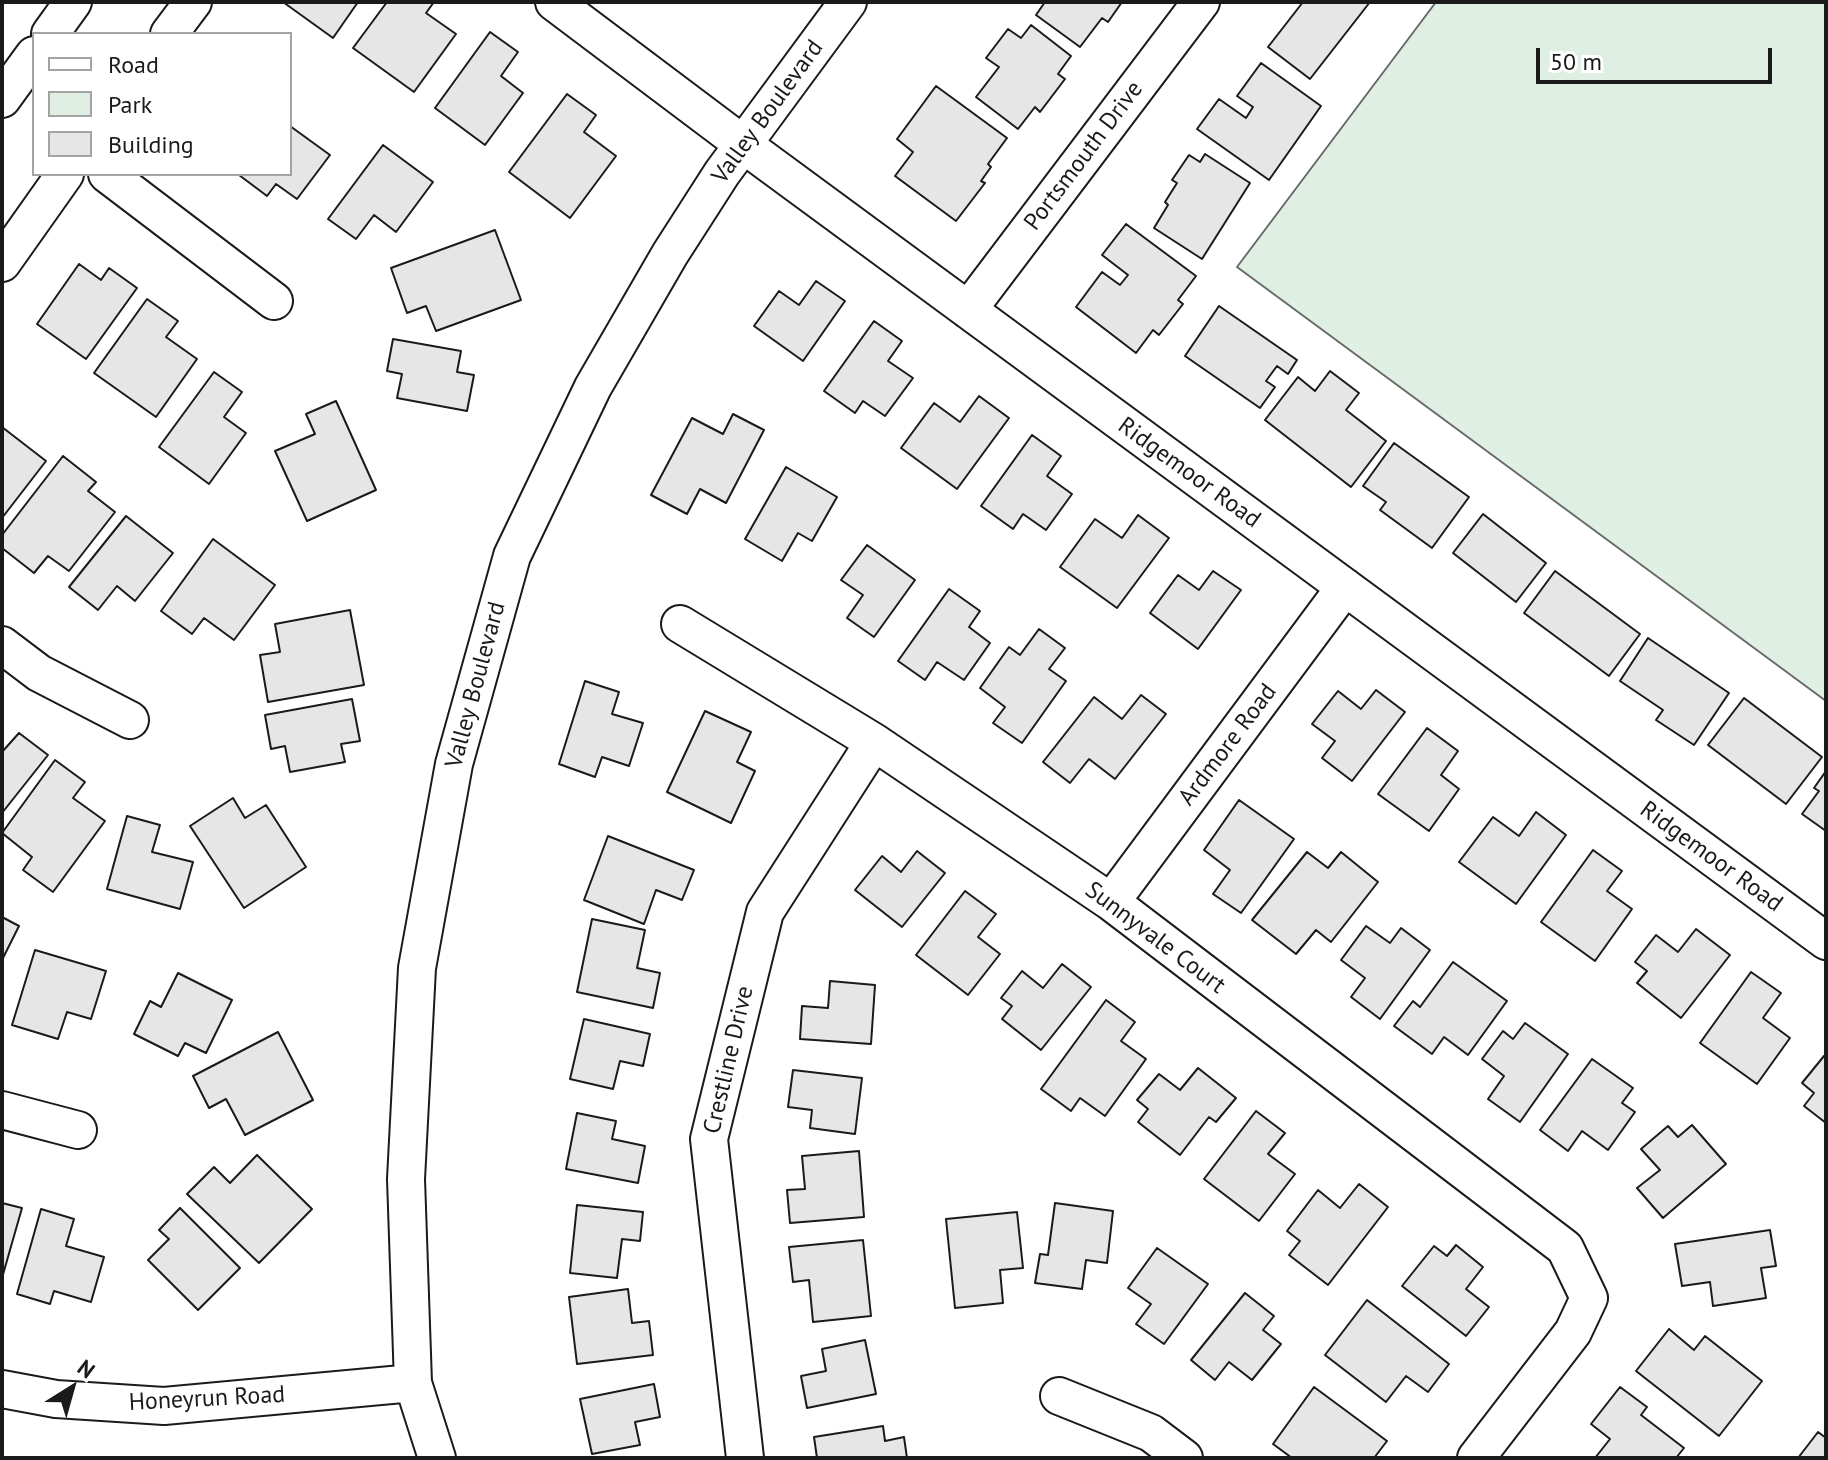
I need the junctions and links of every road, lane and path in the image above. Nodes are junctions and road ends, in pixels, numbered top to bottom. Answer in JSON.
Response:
{"nodes":[{"id":1,"x":73,"y":2,"type":"edge"},
{"id":2,"x":193,"y":2,"type":"edge"},
{"id":3,"x":554,"y":2,"type":"edge"},
{"id":4,"x":848,"y":2,"type":"edge"},
{"id":5,"x":1201,"y":2,"type":"edge"},
{"id":6,"x":51,"y":32,"type":"edge"},
{"id":7,"x":170,"y":32,"type":"edge"},
{"id":8,"x":32,"y":58,"type":"edge"},
{"id":9,"x":2,"y":99,"type":"edge"},
{"id":10,"x":744,"y":145,"type":"junction"},
{"id":11,"x":63,"y":176,"type":"edge"},
{"id":12,"x":110,"y":176,"type":"edge"},
{"id":13,"x":12,"y":227,"type":"edge"},
{"id":14,"x":2,"y":263,"type":"edge"},
{"id":15,"x":274,"y":301,"type":"dead end"},
{"id":16,"x":968,"y":310,"type":"junction"},
{"id":17,"x":1345,"y":587,"type":"junction"},
{"id":18,"x":680,"y":624,"type":"dead end"},
{"id":19,"x":2,"y":645,"type":"edge"},
{"id":20,"x":130,"y":720,"type":"dead end"},
{"id":21,"x":874,"y":742,"type":"junction"},
{"id":22,"x":1111,"y":902,"type":"junction"},
{"id":23,"x":1826,"y":941,"type":"edge"},
{"id":24,"x":2,"y":1110,"type":"edge"},
{"id":25,"x":78,"y":1130,"type":"dead end"},
{"id":26,"x":413,"y":1383,"type":"junction"},
{"id":27,"x":2,"y":1389,"type":"edge"},
{"id":28,"x":1059,"y":1396,"type":"dead end"},
{"id":29,"x":437,"y":1458,"type":"edge"},
{"id":30,"x":745,"y":1458,"type":"edge"},
{"id":31,"x":1184,"y":1458,"type":"edge"},
{"id":32,"x":1476,"y":1458,"type":"edge"}],
"edges":[{"from":1,"to":6,"type":"street"},
{"from":2,"to":7,"type":"street"},
{"from":3,"to":10,"type":"street","name":"Ridgemoor Road"},
{"from":4,"to":10,"type":"street","name":"Valley Boulevard"},
{"from":5,"to":16,"type":"street","name":"Portsmouth Drive"},
{"from":8,"to":9,"type":"street"},
{"from":10,"to":16,"type":"street","name":"Ridgemoor Road"},
{"from":10,"to":26,"type":"street","name":"Valley Boulevard"},
{"from":11,"to":13,"type":"street"},
{"from":12,"to":15,"type":"street"},
{"from":13,"to":14,"type":"street"},
{"from":16,"to":17,"type":"street","name":"Ridgemoor Road"},
{"from":17,"to":22,"type":"street","name":"Ardmore Road"},
{"from":17,"to":23,"type":"street","name":"Ridgemoor Road"},
{"from":18,"to":21,"type":"street","name":"Sunnyvale Court"},
{"from":19,"to":20,"type":"street"},
{"from":21,"to":22,"type":"street","name":"Sunnyvale Court"},
{"from":21,"to":30,"type":"street","name":"Crestline Drive"},
{"from":22,"to":32,"type":"street","name":"Sunnyvale Court"},
{"from":24,"to":25,"type":"street"},
{"from":26,"to":27,"type":"street","name":"Honeyrun Road"},
{"from":26,"to":29,"type":"street","name":"Valley Boulevard"},
{"from":28,"to":31,"type":"street"}]}
